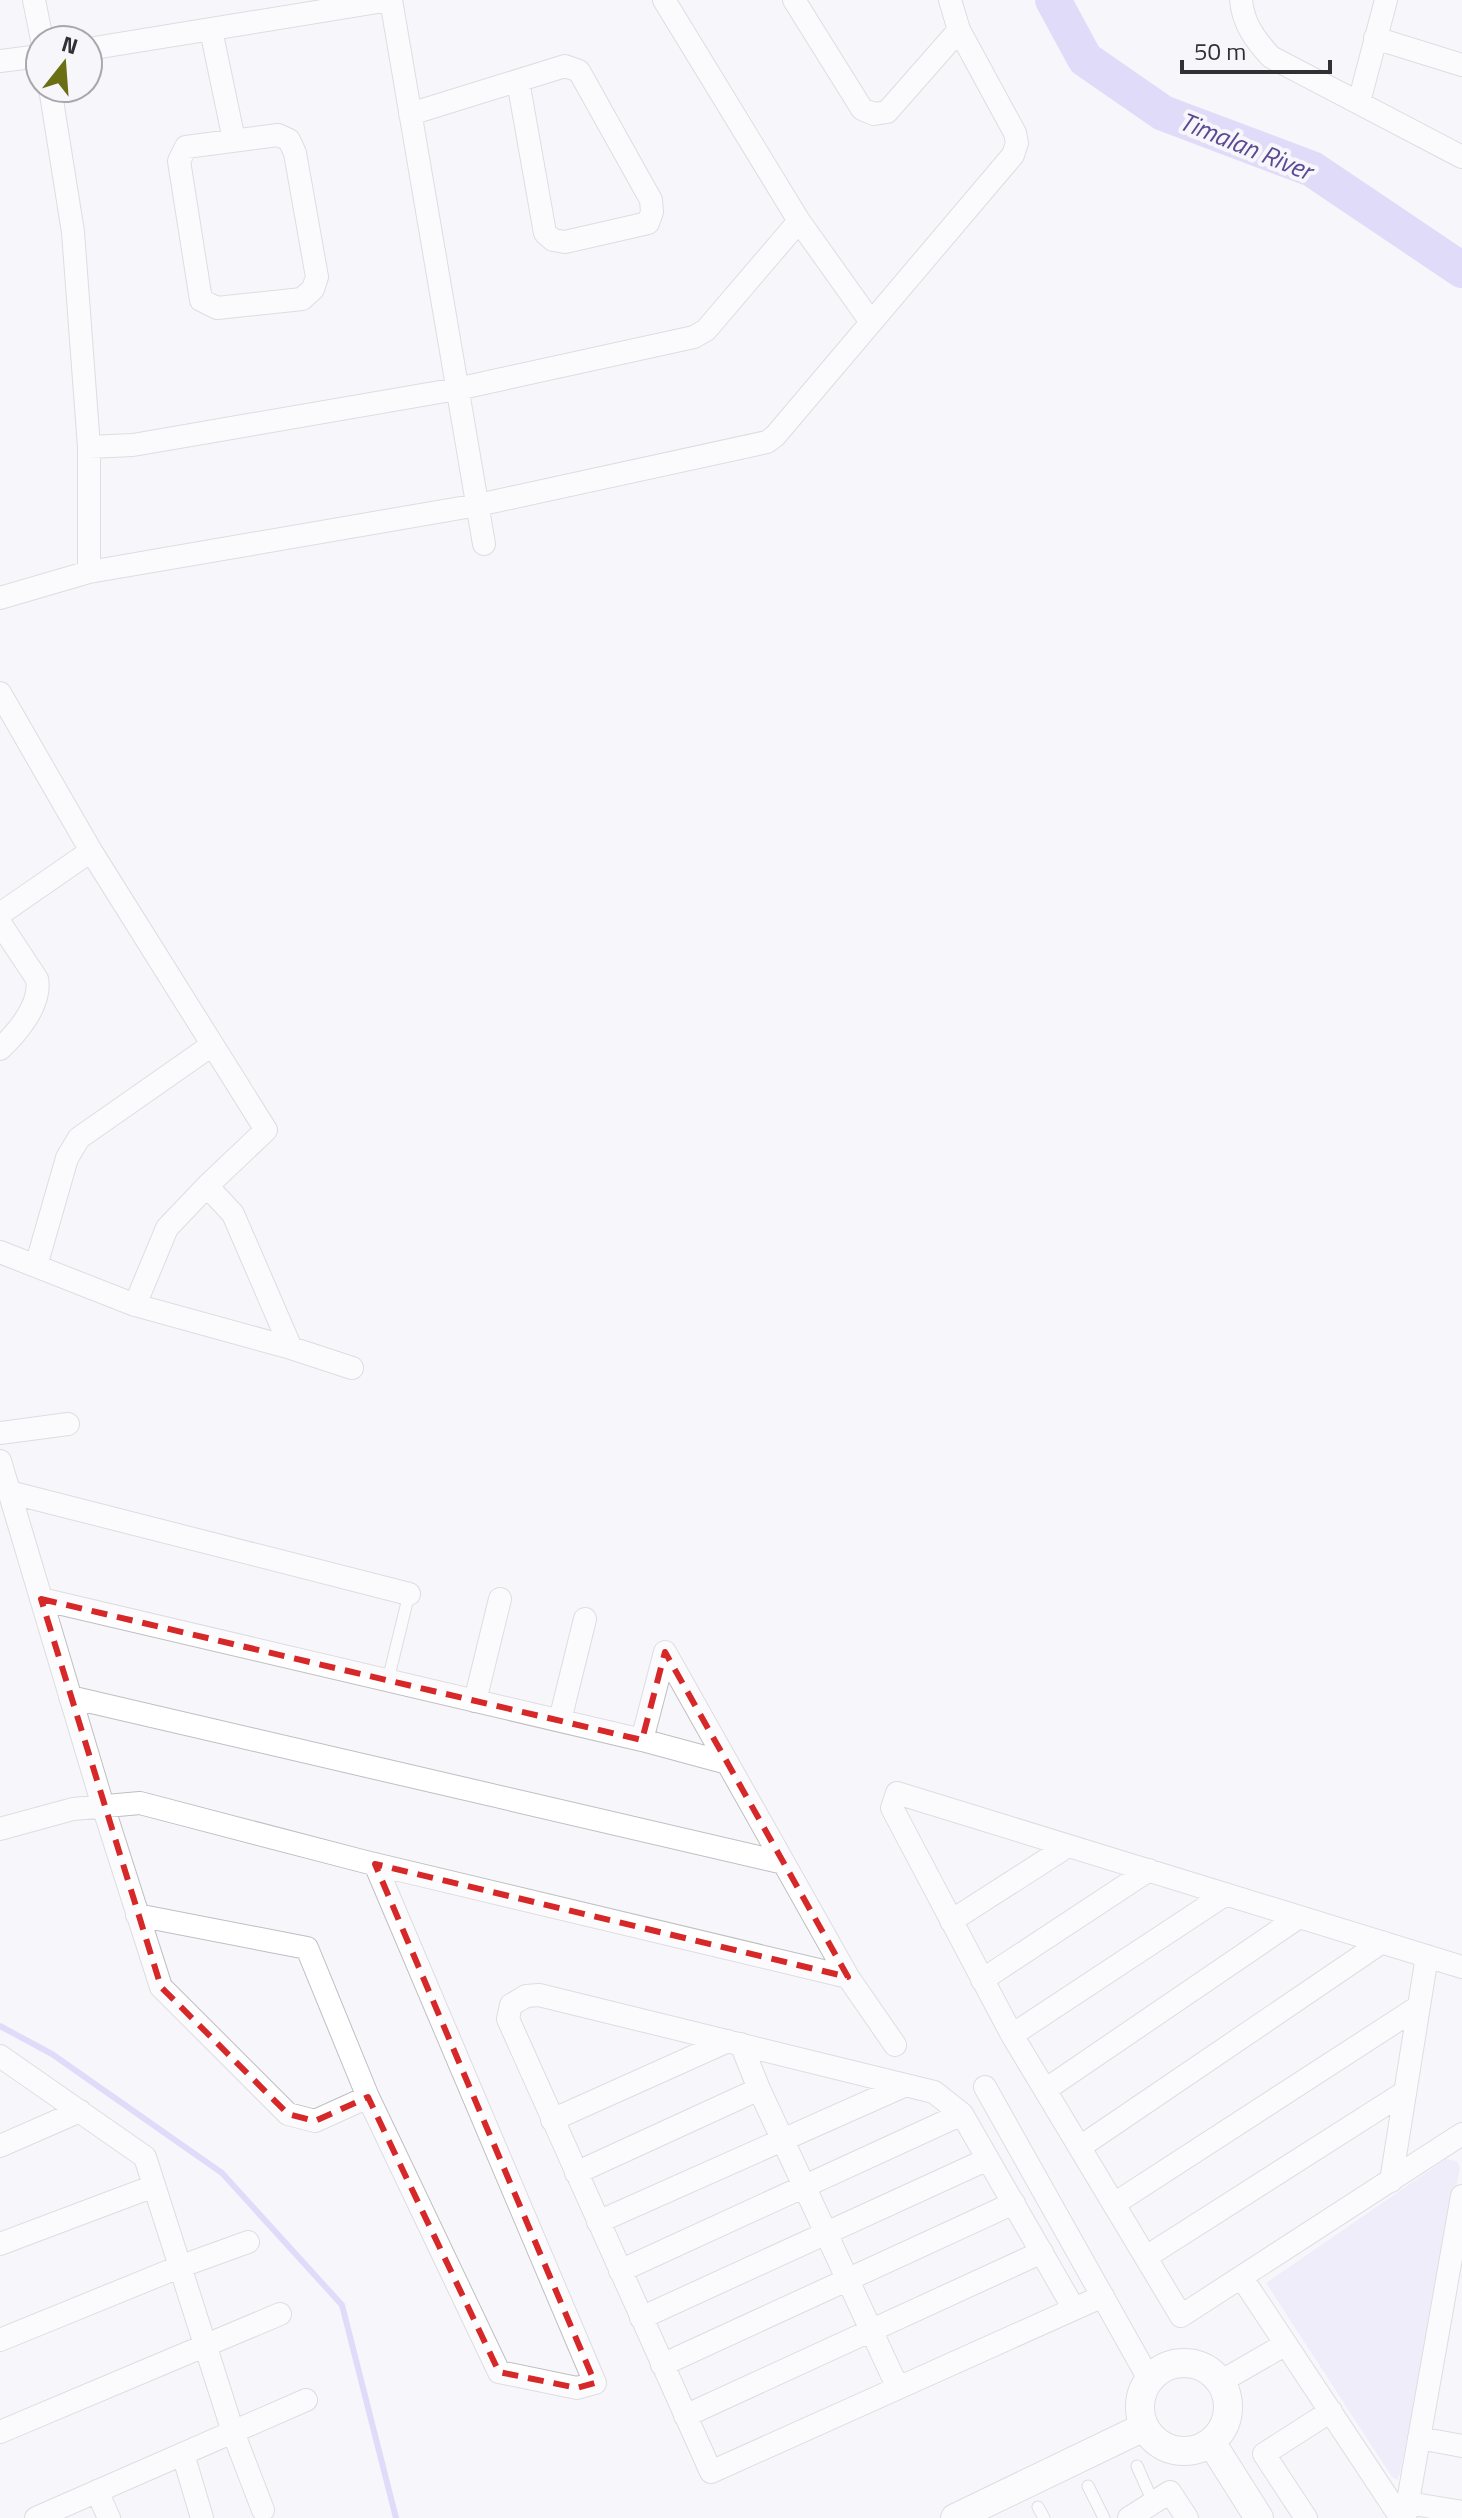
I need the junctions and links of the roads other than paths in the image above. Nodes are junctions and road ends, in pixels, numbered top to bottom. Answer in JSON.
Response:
{"nodes":[{"id":1,"x":34,"y":0,"type":"edge"},
{"id":2,"x":391,"y":0,"type":"edge"},
{"id":3,"x":664,"y":0,"type":"edge"},
{"id":4,"x":794,"y":0,"type":"edge"},
{"id":5,"x":950,"y":0,"type":"edge"},
{"id":6,"x":1241,"y":0,"type":"edge"},
{"id":7,"x":1386,"y":0,"type":"edge"},
{"id":8,"x":39,"y":24,"type":"edge"},
{"id":9,"x":211,"y":30,"type":"junction"},
{"id":10,"x":959,"y":30,"type":"junction"},
{"id":11,"x":1375,"y":38,"type":"junction"},
{"id":12,"x":104,"y":47,"type":"edge"},
{"id":13,"x":24,"y":58,"type":"edge"},
{"id":14,"x":0,"y":61,"type":"edge"},
{"id":15,"x":1462,"y":65,"type":"edge"},
{"id":16,"x":518,"y":81,"type":"junction"},
{"id":17,"x":1359,"y":102,"type":"junction"},
{"id":18,"x":53,"y":104,"type":"edge"},
{"id":19,"x":410,"y":114,"type":"junction"},
{"id":20,"x":234,"y":140,"type":"junction"},
{"id":21,"x":1462,"y":157,"type":"edge"},
{"id":22,"x":799,"y":221,"type":"junction"},
{"id":23,"x":871,"y":322,"type":"junction"},
{"id":24,"x":457,"y":389,"type":"junction"},
{"id":25,"x":89,"y":447,"type":"junction"},
{"id":26,"x":478,"y":505,"type":"junction"},
{"id":27,"x":484,"y":544,"type":"dead end"},
{"id":28,"x":89,"y":572,"type":"junction"},
{"id":29,"x":0,"y":598,"type":"edge"},
{"id":30,"x":0,"y":693,"type":"edge"},
{"id":31,"x":91,"y":851,"type":"junction"},
{"id":32,"x":0,"y":914,"type":"edge"},
{"id":33,"x":0,"y":923,"type":"edge"},
{"id":34,"x":212,"y":1045,"type":"junction"},
{"id":35,"x":0,"y":1049,"type":"edge"},
{"id":36,"x":207,"y":1186,"type":"junction"},
{"id":37,"x":0,"y":1252,"type":"edge"},
{"id":38,"x":36,"y":1266,"type":"junction"},
{"id":39,"x":135,"y":1305,"type":"junction"},
{"id":40,"x":291,"y":1348,"type":"junction"},
{"id":41,"x":352,"y":1368,"type":"dead end"},
{"id":42,"x":68,"y":1424,"type":"dead end"},
{"id":43,"x":0,"y":1433,"type":"edge"},
{"id":44,"x":0,"y":1461,"type":"edge"},
{"id":45,"x":9,"y":1492,"type":"junction"},
{"id":46,"x":409,"y":1594,"type":"joint"},
{"id":47,"x":41,"y":1599,"type":"junction"},
{"id":48,"x":500,"y":1599,"type":"dead end"},
{"id":49,"x":585,"y":1619,"type":"dead end"},
{"id":50,"x":388,"y":1680,"type":"junction"},
{"id":51,"x":70,"y":1697,"type":"junction"},
{"id":52,"x":475,"y":1701,"type":"junction"},
{"id":53,"x":560,"y":1720,"type":"junction"},
{"id":54,"x":642,"y":1740,"type":"junction"},
{"id":55,"x":727,"y":1763,"type":"junction"},
{"id":56,"x":103,"y":1806,"type":"junction"},
{"id":57,"x":0,"y":1829,"type":"edge"},
{"id":58,"x":1068,"y":1846,"type":"junction"},
{"id":59,"x":784,"y":1863,"type":"junction"},
{"id":60,"x":375,"y":1864,"type":"junction"},
{"id":61,"x":1149,"y":1870,"type":"junction"},
{"id":62,"x":1226,"y":1894,"type":"junction"},
{"id":63,"x":137,"y":1915,"type":"junction"},
{"id":64,"x":1299,"y":1917,"type":"junction"},
{"id":65,"x":951,"y":1921,"type":"junction"},
{"id":66,"x":1382,"y":1942,"type":"junction"},
{"id":67,"x":1427,"y":1956,"type":"junction"},
{"id":68,"x":1462,"y":1967,"type":"edge"},
{"id":69,"x":848,"y":1977,"type":"junction"},
{"id":70,"x":982,"y":1980,"type":"junction"},
{"id":71,"x":1418,"y":2007,"type":"junction"},
{"id":72,"x":1012,"y":2035,"type":"junction"},
{"id":73,"x":734,"y":2043,"type":"junction"},
{"id":74,"x":895,"y":2045,"type":"dead end"},
{"id":75,"x":0,"y":2056,"type":"edge"},
{"id":76,"x":906,"y":2085,"type":"junction"},
{"id":77,"x":985,"y":2087,"type":"dead end"},
{"id":78,"x":759,"y":2089,"type":"junction"},
{"id":79,"x":1045,"y":2090,"type":"junction"},
{"id":80,"x":1405,"y":2092,"type":"junction"},
{"id":81,"x":368,"y":2097,"type":"junction"},
{"id":82,"x":80,"y":2111,"type":"junction"},
{"id":83,"x":962,"y":2114,"type":"junction"},
{"id":84,"x":552,"y":2120,"type":"junction"},
{"id":85,"x":1462,"y":2134,"type":"edge"},
{"id":86,"x":782,"y":2138,"type":"junction"},
{"id":87,"x":0,"y":2146,"type":"edge"},
{"id":88,"x":1080,"y":2147,"type":"junction"},
{"id":89,"x":988,"y":2159,"type":"junction"},
{"id":90,"x":576,"y":2173,"type":"junction"},
{"id":91,"x":1391,"y":2181,"type":"junction"},
{"id":92,"x":154,"y":2186,"type":"junction"},
{"id":93,"x":804,"y":2187,"type":"junction"},
{"id":94,"x":1462,"y":2196,"type":"edge"},
{"id":95,"x":1014,"y":2203,"type":"junction"},
{"id":96,"x":1114,"y":2204,"type":"junction"},
{"id":97,"x":598,"y":2222,"type":"junction"},
{"id":98,"x":826,"y":2233,"type":"junction"},
{"id":99,"x":248,"y":2242,"type":"dead end"},
{"id":100,"x":0,"y":2244,"type":"edge"},
{"id":101,"x":1042,"y":2252,"type":"junction"},
{"id":102,"x":1146,"y":2257,"type":"junction"},
{"id":103,"x":179,"y":2267,"type":"junction"},
{"id":104,"x":620,"y":2271,"type":"junction"},
{"id":105,"x":1242,"y":2278,"type":"junction"},
{"id":106,"x":848,"y":2280,"type":"junction"},
{"id":107,"x":1103,"y":2296,"type":"junction"},
{"id":108,"x":1074,"y":2309,"type":"junction"},
{"id":109,"x":280,"y":2314,"type":"dead end"},
{"id":110,"x":641,"y":2318,"type":"junction"},
{"id":111,"x":871,"y":2331,"type":"junction"},
{"id":112,"x":0,"y":2340,"type":"edge"},
{"id":113,"x":1286,"y":2344,"type":"junction"},
{"id":114,"x":204,"y":2346,"type":"junction"},
{"id":115,"x":662,"y":2365,"type":"junction"},
{"id":116,"x":1149,"y":2379,"type":"junction"},
{"id":117,"x":1220,"y":2382,"type":"junction"},
{"id":118,"x":898,"y":2388,"type":"junction"},
{"id":119,"x":306,"y":2400,"type":"dead end"},
{"id":120,"x":1331,"y":2411,"type":"junction"},
{"id":121,"x":685,"y":2416,"type":"junction"},
{"id":122,"x":1144,"y":2427,"type":"junction"},
{"id":123,"x":0,"y":2432,"type":"edge"},
{"id":124,"x":233,"y":2432,"type":"junction"},
{"id":125,"x":1419,"y":2438,"type":"junction"},
{"id":126,"x":1211,"y":2442,"type":"junction"},
{"id":127,"x":1462,"y":2446,"type":"edge"},
{"id":128,"x":183,"y":2454,"type":"junction"},
{"id":129,"x":1137,"y":2466,"type":"dead end"},
{"id":130,"x":1088,"y":2486,"type":"dead end"},
{"id":131,"x":97,"y":2491,"type":"junction"},
{"id":132,"x":1153,"y":2502,"type":"junction"},
{"id":133,"x":263,"y":2510,"type":"dead end"},
{"id":134,"x":1462,"y":2512,"type":"edge"},
{"id":135,"x":1405,"y":2513,"type":"edge"},
{"id":136,"x":36,"y":2518,"type":"edge"},
{"id":137,"x":109,"y":2518,"type":"edge"},
{"id":138,"x":202,"y":2518,"type":"edge"},
{"id":139,"x":955,"y":2518,"type":"edge"},
{"id":140,"x":1104,"y":2518,"type":"edge"},
{"id":141,"x":1129,"y":2518,"type":"edge"},
{"id":142,"x":1187,"y":2518,"type":"edge"},
{"id":143,"x":1259,"y":2518,"type":"edge"},
{"id":144,"x":1306,"y":2518,"type":"edge"}],
"edges":[{"from":1,"to":8,"type":"street"},
{"from":2,"to":9,"type":"street"},
{"from":2,"to":19,"type":"street"},
{"from":3,"to":22,"type":"street"},
{"from":4,"to":10,"type":"street"},
{"from":5,"to":10,"type":"street"},
{"from":6,"to":17,"type":"street"},
{"from":7,"to":11,"type":"street"},
{"from":9,"to":12,"type":"street"},
{"from":9,"to":20,"type":"street"},
{"from":10,"to":23,"type":"street"},
{"from":11,"to":15,"type":"street"},
{"from":11,"to":17,"type":"street"},
{"from":13,"to":14,"type":"street"},
{"from":16,"to":16,"type":"street"},
{"from":16,"to":19,"type":"street"},
{"from":17,"to":21,"type":"street"},
{"from":18,"to":25,"type":"street"},
{"from":19,"to":24,"type":"street"},
{"from":20,"to":20,"type":"street"},
{"from":22,"to":23,"type":"street"},
{"from":22,"to":24,"type":"street"},
{"from":23,"to":26,"type":"street"},
{"from":24,"to":25,"type":"street"},
{"from":24,"to":26,"type":"street"},
{"from":25,"to":28,"type":"street"},
{"from":26,"to":27,"type":"street"},
{"from":26,"to":28,"type":"street"},
{"from":28,"to":29,"type":"street"},
{"from":30,"to":31,"type":"street"},
{"from":31,"to":32,"type":"street"},
{"from":31,"to":34,"type":"street"},
{"from":33,"to":35,"type":"street"},
{"from":34,"to":36,"type":"street"},
{"from":34,"to":38,"type":"street"},
{"from":36,"to":39,"type":"street"},
{"from":36,"to":40,"type":"street"},
{"from":37,"to":38,"type":"street"},
{"from":38,"to":39,"type":"street"},
{"from":39,"to":40,"type":"street"},
{"from":40,"to":41,"type":"street"},
{"from":42,"to":43,"type":"street"},
{"from":44,"to":45,"type":"street"},
{"from":45,"to":46,"type":"street"},
{"from":45,"to":47,"type":"street"},
{"from":46,"to":50,"type":"lane"},
{"from":47,"to":50,"type":"street"},
{"from":47,"to":51,"type":"street"},
{"from":48,"to":52,"type":"street"},
{"from":49,"to":53,"type":"street"},
{"from":50,"to":52,"type":"street"},
{"from":51,"to":56,"type":"street"},
{"from":51,"to":59,"type":"street"},
{"from":52,"to":53,"type":"street"},
{"from":53,"to":54,"type":"street"},
{"from":54,"to":55,"type":"street"},
{"from":54,"to":55,"type":"street"},
{"from":55,"to":59,"type":"street"},
{"from":56,"to":57,"type":"street"},
{"from":56,"to":60,"type":"street"},
{"from":56,"to":63,"type":"street"},
{"from":58,"to":61,"type":"street"},
{"from":58,"to":65,"type":"street"},
{"from":58,"to":65,"type":"street"},
{"from":59,"to":69,"type":"street"},
{"from":60,"to":69,"type":"street"},
{"from":60,"to":81,"type":"street"},
{"from":61,"to":62,"type":"street"},
{"from":61,"to":70,"type":"street"},
{"from":62,"to":64,"type":"street"},
{"from":62,"to":72,"type":"street"},
{"from":63,"to":81,"type":"street"},
{"from":63,"to":81,"type":"street"},
{"from":64,"to":66,"type":"street"},
{"from":64,"to":79,"type":"street"},
{"from":65,"to":70,"type":"street"},
{"from":66,"to":67,"type":"street"},
{"from":66,"to":88,"type":"street"},
{"from":67,"to":68,"type":"street"},
{"from":67,"to":71,"type":"street"},
{"from":69,"to":74,"type":"street"},
{"from":70,"to":72,"type":"street"},
{"from":71,"to":80,"type":"street"},
{"from":71,"to":96,"type":"street"},
{"from":72,"to":79,"type":"street"},
{"from":73,"to":76,"type":"street"},
{"from":73,"to":78,"type":"street"},
{"from":73,"to":84,"type":"street"},
{"from":73,"to":84,"type":"street"},
{"from":75,"to":82,"type":"street"},
{"from":76,"to":83,"type":"street"},
{"from":76,"to":86,"type":"street"},
{"from":77,"to":107,"type":"street"},
{"from":78,"to":86,"type":"street"},
{"from":78,"to":90,"type":"street"},
{"from":79,"to":88,"type":"street"},
{"from":80,"to":91,"type":"street"},
{"from":80,"to":102,"type":"street"},
{"from":82,"to":87,"type":"street"},
{"from":82,"to":92,"type":"street"},
{"from":83,"to":89,"type":"street"},
{"from":83,"to":93,"type":"street"},
{"from":84,"to":90,"type":"street"},
{"from":85,"to":91,"type":"street"},
{"from":86,"to":93,"type":"street"},
{"from":86,"to":97,"type":"street"},
{"from":88,"to":96,"type":"street"},
{"from":89,"to":95,"type":"street"},
{"from":89,"to":98,"type":"street"},
{"from":90,"to":97,"type":"street"},
{"from":91,"to":105,"type":"street"},
{"from":92,"to":100,"type":"street"},
{"from":92,"to":103,"type":"street"},
{"from":93,"to":98,"type":"street"},
{"from":93,"to":104,"type":"street"},
{"from":94,"to":125,"type":"street"},
{"from":95,"to":101,"type":"street"},
{"from":95,"to":106,"type":"street"},
{"from":96,"to":102,"type":"street"},
{"from":97,"to":104,"type":"street"},
{"from":98,"to":106,"type":"street"},
{"from":98,"to":110,"type":"street"},
{"from":99,"to":103,"type":"street"},
{"from":101,"to":108,"type":"street"},
{"from":101,"to":111,"type":"street"},
{"from":102,"to":105,"type":"street"},
{"from":103,"to":112,"type":"street"},
{"from":103,"to":114,"type":"street"},
{"from":104,"to":110,"type":"street"},
{"from":105,"to":113,"type":"street"},
{"from":106,"to":111,"type":"street"},
{"from":106,"to":115,"type":"street"},
{"from":107,"to":108,"type":"street"},
{"from":107,"to":116,"type":"street"},
{"from":108,"to":118,"type":"street"},
{"from":109,"to":114,"type":"street"},
{"from":110,"to":115,"type":"street"},
{"from":111,"to":118,"type":"street"},
{"from":111,"to":121,"type":"street"},
{"from":113,"to":117,"type":"street"},
{"from":113,"to":120,"type":"street"},
{"from":114,"to":123,"type":"street"},
{"from":114,"to":124,"type":"street"},
{"from":115,"to":121,"type":"street"},
{"from":116,"to":117,"type":"street"},
{"from":116,"to":122,"type":"street"},
{"from":117,"to":126,"type":"street"},
{"from":118,"to":121,"type":"street"},
{"from":119,"to":124,"type":"street"},
{"from":120,"to":135,"type":"street"},
{"from":120,"to":144,"type":"street"},
{"from":122,"to":126,"type":"street"},
{"from":122,"to":139,"type":"street"},
{"from":124,"to":128,"type":"street"},
{"from":124,"to":133,"type":"street"},
{"from":125,"to":127,"type":"street"},
{"from":125,"to":135,"type":"street"},
{"from":126,"to":143,"type":"street"},
{"from":128,"to":131,"type":"street"},
{"from":128,"to":138,"type":"street"},
{"from":129,"to":132,"type":"lane"},
{"from":130,"to":140,"type":"lane"},
{"from":131,"to":136,"type":"street"},
{"from":131,"to":137,"type":"street"},
{"from":132,"to":141,"type":"street"},
{"from":132,"to":142,"type":"street"},
{"from":134,"to":135,"type":"street"}]}
